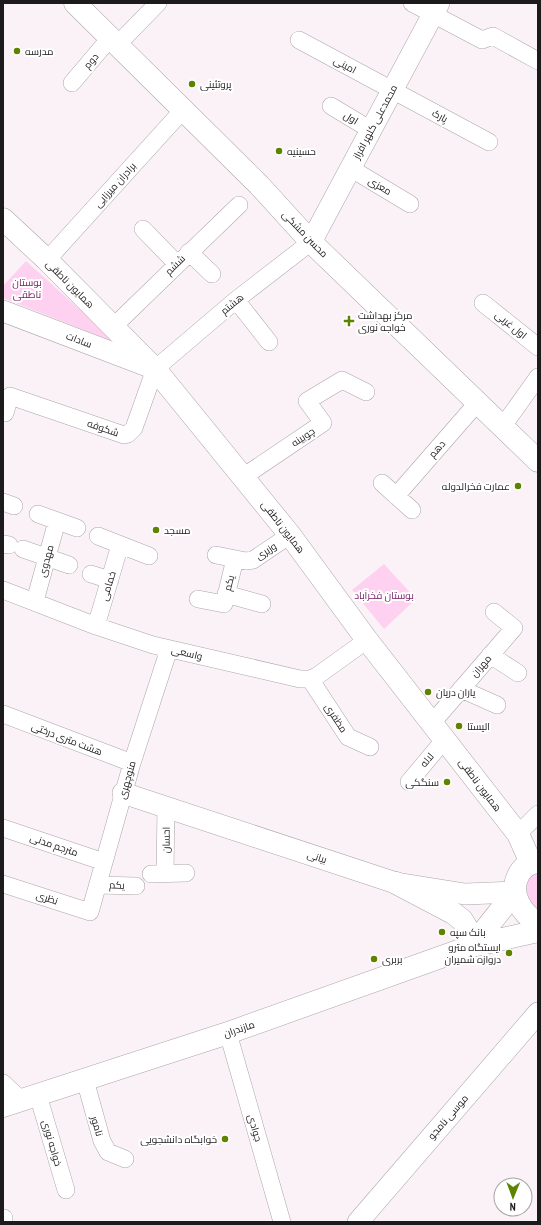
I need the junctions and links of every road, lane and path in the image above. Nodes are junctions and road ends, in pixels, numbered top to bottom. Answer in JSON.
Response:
{"nodes":[{"id":1,"x":158,"y":3,"type":"edge"},
{"id":2,"x":412,"y":3,"type":"edge"},
{"id":3,"x":77,"y":4,"type":"edge"},
{"id":4,"x":436,"y":9,"type":"edge"},
{"id":5,"x":299,"y":40,"type":"dead end"},
{"id":6,"x":114,"y":41,"type":"junction"},
{"id":7,"x":538,"y":61,"type":"edge"},
{"id":8,"x":72,"y":83,"type":"dead end"},
{"id":9,"x":392,"y":90,"type":"junction"},
{"id":10,"x":331,"y":106,"type":"dead end"},
{"id":11,"x":183,"y":110,"type":"junction"},
{"id":12,"x":371,"y":130,"type":"junction"},
{"id":13,"x":489,"y":142,"type":"dead end"},
{"id":14,"x":350,"y":168,"type":"junction"},
{"id":15,"x":410,"y":204,"type":"dead end"},
{"id":16,"x":238,"y":205,"type":"dead end"},
{"id":17,"x":3,"y":219,"type":"edge"},
{"id":18,"x":143,"y":229,"type":"dead end"},
{"id":19,"x":311,"y":242,"type":"junction"},
{"id":20,"x":189,"y":252,"type":"junction"},
{"id":21,"x":46,"y":260,"type":"junction"},
{"id":22,"x":176,"y":264,"type":"junction"},
{"id":23,"x":212,"y":274,"type":"dead end"},
{"id":24,"x":236,"y":300,"type":"junction"},
{"id":25,"x":483,"y":303,"type":"dead end"},
{"id":26,"x":3,"y":311,"type":"edge"},
{"id":27,"x":113,"y":327,"type":"junction"},
{"id":28,"x":269,"y":342,"type":"dead end"},
{"id":29,"x":538,"y":348,"type":"edge"},
{"id":30,"x":154,"y":369,"type":"junction"},
{"id":31,"x":538,"y":377,"type":"edge"},
{"id":32,"x":366,"y":392,"type":"dead end"},
{"id":33,"x":478,"y":402,"type":"junction"},
{"id":34,"x":5,"y":413,"type":"dead end"},
{"id":35,"x":503,"y":426,"type":"junction"},
{"id":36,"x":538,"y":461,"type":"edge"},
{"id":37,"x":243,"y":477,"type":"junction"},
{"id":38,"x":382,"y":483,"type":"dead end"},
{"id":39,"x":396,"y":496,"type":"junction"},
{"id":40,"x":412,"y":510,"type":"dead end"},
{"id":41,"x":38,"y":514,"type":"dead end"},
{"id":42,"x":57,"y":521,"type":"junction"},
{"id":43,"x":77,"y":528,"type":"dead end"},
{"id":44,"x":290,"y":535,"type":"junction"},
{"id":45,"x":98,"y":536,"type":"dead end"},
{"id":46,"x":120,"y":545,"type":"junction"},
{"id":47,"x":12,"y":546,"type":"edge"},
{"id":48,"x":216,"y":555,"type":"dead end"},
{"id":49,"x":149,"y":556,"type":"dead end"},
{"id":50,"x":47,"y":557,"type":"junction"},
{"id":51,"x":235,"y":559,"type":"junction"},
{"id":52,"x":69,"y":565,"type":"dead end"},
{"id":53,"x":91,"y":574,"type":"dead end"},
{"id":54,"x":110,"y":580,"type":"junction"},
{"id":55,"x":3,"y":590,"type":"edge"},
{"id":56,"x":226,"y":594,"type":"junction"},
{"id":57,"x":198,"y":599,"type":"dead end"},
{"id":58,"x":35,"y":601,"type":"junction"},
{"id":59,"x":262,"y":604,"type":"dead end"},
{"id":60,"x":494,"y":612,"type":"dead end"},
{"id":61,"x":96,"y":626,"type":"junction"},
{"id":62,"x":367,"y":640,"type":"junction"},
{"id":63,"x":169,"y":649,"type":"junction"},
{"id":64,"x":490,"y":655,"type":"junction"},
{"id":65,"x":518,"y":673,"type":"dead end"},
{"id":66,"x":310,"y":679,"type":"junction"},
{"id":67,"x":461,"y":689,"type":"junction"},
{"id":68,"x":497,"y":705,"type":"dead end"},
{"id":69,"x":3,"y":714,"type":"edge"},
{"id":70,"x":438,"y":731,"type":"junction"},
{"id":71,"x":370,"y":747,"type":"dead end"},
{"id":72,"x":132,"y":763,"type":"junction"},
{"id":73,"x":409,"y":782,"type":"dead end"},
{"id":74,"x":123,"y":793,"type":"junction"},
{"id":75,"x":166,"y":807,"type":"junction"},
{"id":76,"x":538,"y":814,"type":"edge"},
{"id":77,"x":3,"y":828,"type":"edge"},
{"id":78,"x":518,"y":834,"type":"junction"},
{"id":79,"x":104,"y":862,"type":"junction"},
{"id":80,"x":535,"y":862,"type":"edge"},
{"id":81,"x":186,"y":873,"type":"dead end"},
{"id":82,"x":396,"y":883,"type":"junction"},
{"id":83,"x":3,"y":884,"type":"edge"},
{"id":84,"x":98,"y":884,"type":"junction"},
{"id":85,"x":136,"y":886,"type":"dead end"},
{"id":86,"x":515,"y":892,"type":"junction"},
{"id":87,"x":90,"y":912,"type":"joint"},
{"id":88,"x":538,"y":924,"type":"edge"},
{"id":89,"x":538,"y":931,"type":"edge"},
{"id":90,"x":472,"y":946,"type":"junction"},
{"id":91,"x":538,"y":1013,"type":"edge"},
{"id":92,"x":228,"y":1033,"type":"junction"},
{"id":93,"x":85,"y":1080,"type":"junction"},
{"id":94,"x":3,"y":1083,"type":"edge"},
{"id":95,"x":21,"y":1101,"type":"edge"},
{"id":96,"x":125,"y":1159,"type":"dead end"},
{"id":97,"x":66,"y":1190,"type":"dead end"},
{"id":98,"x":282,"y":1222,"type":"edge"},
{"id":99,"x":358,"y":1222,"type":"edge"}],
"edges":[{"from":1,"to":6,"type":"street","name":"دوم"},
{"from":2,"to":4,"type":"street"},
{"from":3,"to":6,"type":"main road","name":"محسن مشکی"},
{"from":4,"to":7,"type":"street"},
{"from":4,"to":9,"type":"street","name":"محمدعلی کلهر افراز"},
{"from":5,"to":9,"type":"street","name":"امینی"},
{"from":6,"to":8,"type":"street","name":"دوم"},
{"from":6,"to":11,"type":"main road","name":"محسن مشکی"},
{"from":9,"to":12,"type":"street","name":"محمدعلی کلهر افراز"},
{"from":9,"to":13,"type":"street","name":"پارک"},
{"from":10,"to":12,"type":"street","name":"اول"},
{"from":11,"to":19,"type":"main road","name":"محسن مشکی"},
{"from":11,"to":21,"type":"street","name":"برادران میرزایی"},
{"from":12,"to":14,"type":"street","name":"محمدعلی کلهر افراز"},
{"from":14,"to":15,"type":"street","name":"معزی"},
{"from":14,"to":19,"type":"street","name":"محمدعلی کلهر افراز"},
{"from":16,"to":20,"type":"street","name":"ششم"},
{"from":17,"to":21,"type":"main road","name":"همایون ناطقی"},
{"from":18,"to":22,"type":"street"},
{"from":19,"to":24,"type":"street","name":"هشتم"},
{"from":19,"to":33,"type":"main road","name":"محسن مشکی"},
{"from":20,"to":22,"type":"street","name":"ششم"},
{"from":20,"to":23,"type":"street"},
{"from":21,"to":27,"type":"main road","name":"همایون ناطقی"},
{"from":22,"to":27,"type":"street","name":"ششم"},
{"from":24,"to":28,"type":"street"},
{"from":24,"to":30,"type":"street","name":"هشتم"},
{"from":25,"to":29,"type":"street","name":"اول غربی"},
{"from":26,"to":30,"type":"street","name":"سادات"},
{"from":27,"to":30,"type":"main road","name":"همایون ناطقی"},
{"from":30,"to":34,"type":"street","name":"شکوفه"},
{"from":30,"to":37,"type":"main road","name":"همایون ناطقی"},
{"from":31,"to":35,"type":"street"},
{"from":32,"to":37,"type":"street","name":"چوبینه"},
{"from":33,"to":35,"type":"main road","name":"محسن مشکی"},
{"from":33,"to":39,"type":"street","name":"دهم"},
{"from":35,"to":36,"type":"main road","name":"محسن مشکی"},
{"from":37,"to":44,"type":"main road","name":"همایون ناطقی"},
{"from":38,"to":39,"type":"street"},
{"from":39,"to":40,"type":"street"},
{"from":41,"to":42,"type":"street"},
{"from":42,"to":43,"type":"street"},
{"from":42,"to":50,"type":"street","name":"مهدوی"},
{"from":44,"to":51,"type":"street","name":"وزیری"},
{"from":44,"to":62,"type":"main road","name":"همایون ناطقی"},
{"from":45,"to":46,"type":"street"},
{"from":46,"to":49,"type":"street"},
{"from":46,"to":54,"type":"street","name":"خمامی"},
{"from":47,"to":50,"type":"street"},
{"from":48,"to":51,"type":"street","name":"وزیری"},
{"from":50,"to":52,"type":"street"},
{"from":50,"to":58,"type":"street","name":"مهدوی"},
{"from":51,"to":56,"type":"street","name":"یکم"},
{"from":53,"to":54,"type":"street"},
{"from":54,"to":61,"type":"street","name":"خمامی"},
{"from":55,"to":58,"type":"street","name":"واسعی"},
{"from":56,"to":57,"type":"street","name":"یکم"},
{"from":56,"to":59,"type":"street"},
{"from":58,"to":61,"type":"street","name":"واسعی"},
{"from":60,"to":64,"type":"street","name":"مهران"},
{"from":61,"to":63,"type":"street","name":"واسعی"},
{"from":62,"to":66,"type":"street"},
{"from":62,"to":70,"type":"main road","name":"همایون ناطقی"},
{"from":63,"to":66,"type":"street","name":"واسعی"},
{"from":63,"to":72,"type":"street","name":"منوچهری"},
{"from":64,"to":65,"type":"street"},
{"from":64,"to":67,"type":"street","name":"مهران"},
{"from":66,"to":71,"type":"street","name":"مظفری"},
{"from":67,"to":68,"type":"street"},
{"from":67,"to":70,"type":"street","name":"مهران"},
{"from":69,"to":72,"type":"street","name":"هشت متری درختی"},
{"from":70,"to":73,"type":"street","name":"لاله"},
{"from":70,"to":78,"type":"main road","name":"همایون ناطقی"},
{"from":72,"to":74,"type":"street","name":"منوچهری"},
{"from":74,"to":75,"type":"street","name":"بیانی"},
{"from":74,"to":79,"type":"street","name":"منوچهری"},
{"from":75,"to":81,"type":"street","name":"احسان"},
{"from":75,"to":82,"type":"street","name":"بیانی"},
{"from":76,"to":78,"type":"street"},
{"from":77,"to":79,"type":"street","name":"مترجم مدنی"},
{"from":78,"to":80,"type":"main road","name":"همایون ناطقی"},
{"from":79,"to":84,"type":"street","name":"منوچهری"},
{"from":80,"to":86,"type":"main road"},
{"from":82,"to":86,"type":"street","name":"بیانی"},
{"from":82,"to":90,"type":"main road"},
{"from":83,"to":87,"type":"street","name":"نظری"},
{"from":84,"to":85,"type":"street","name":"یکم"},
{"from":84,"to":87,"type":"street","name":"منوچهری"},
{"from":86,"to":88,"type":"main road"},
{"from":86,"to":90,"type":"main road"},
{"from":89,"to":90,"type":"main road","name":"مازندران"},
{"from":90,"to":92,"type":"main road","name":"مازندران"},
{"from":91,"to":99,"type":"street","name":"موسی نامجو"},
{"from":92,"to":93,"type":"main road","name":"مازندران"},
{"from":92,"to":98,"type":"street","name":"جوادی"},
{"from":93,"to":95,"type":"main road","name":"مازندران"},
{"from":93,"to":96,"type":"street","name":"نامور"},
{"from":94,"to":95,"type":"street"},
{"from":95,"to":97,"type":"street","name":"خواجه نوری"}]}
